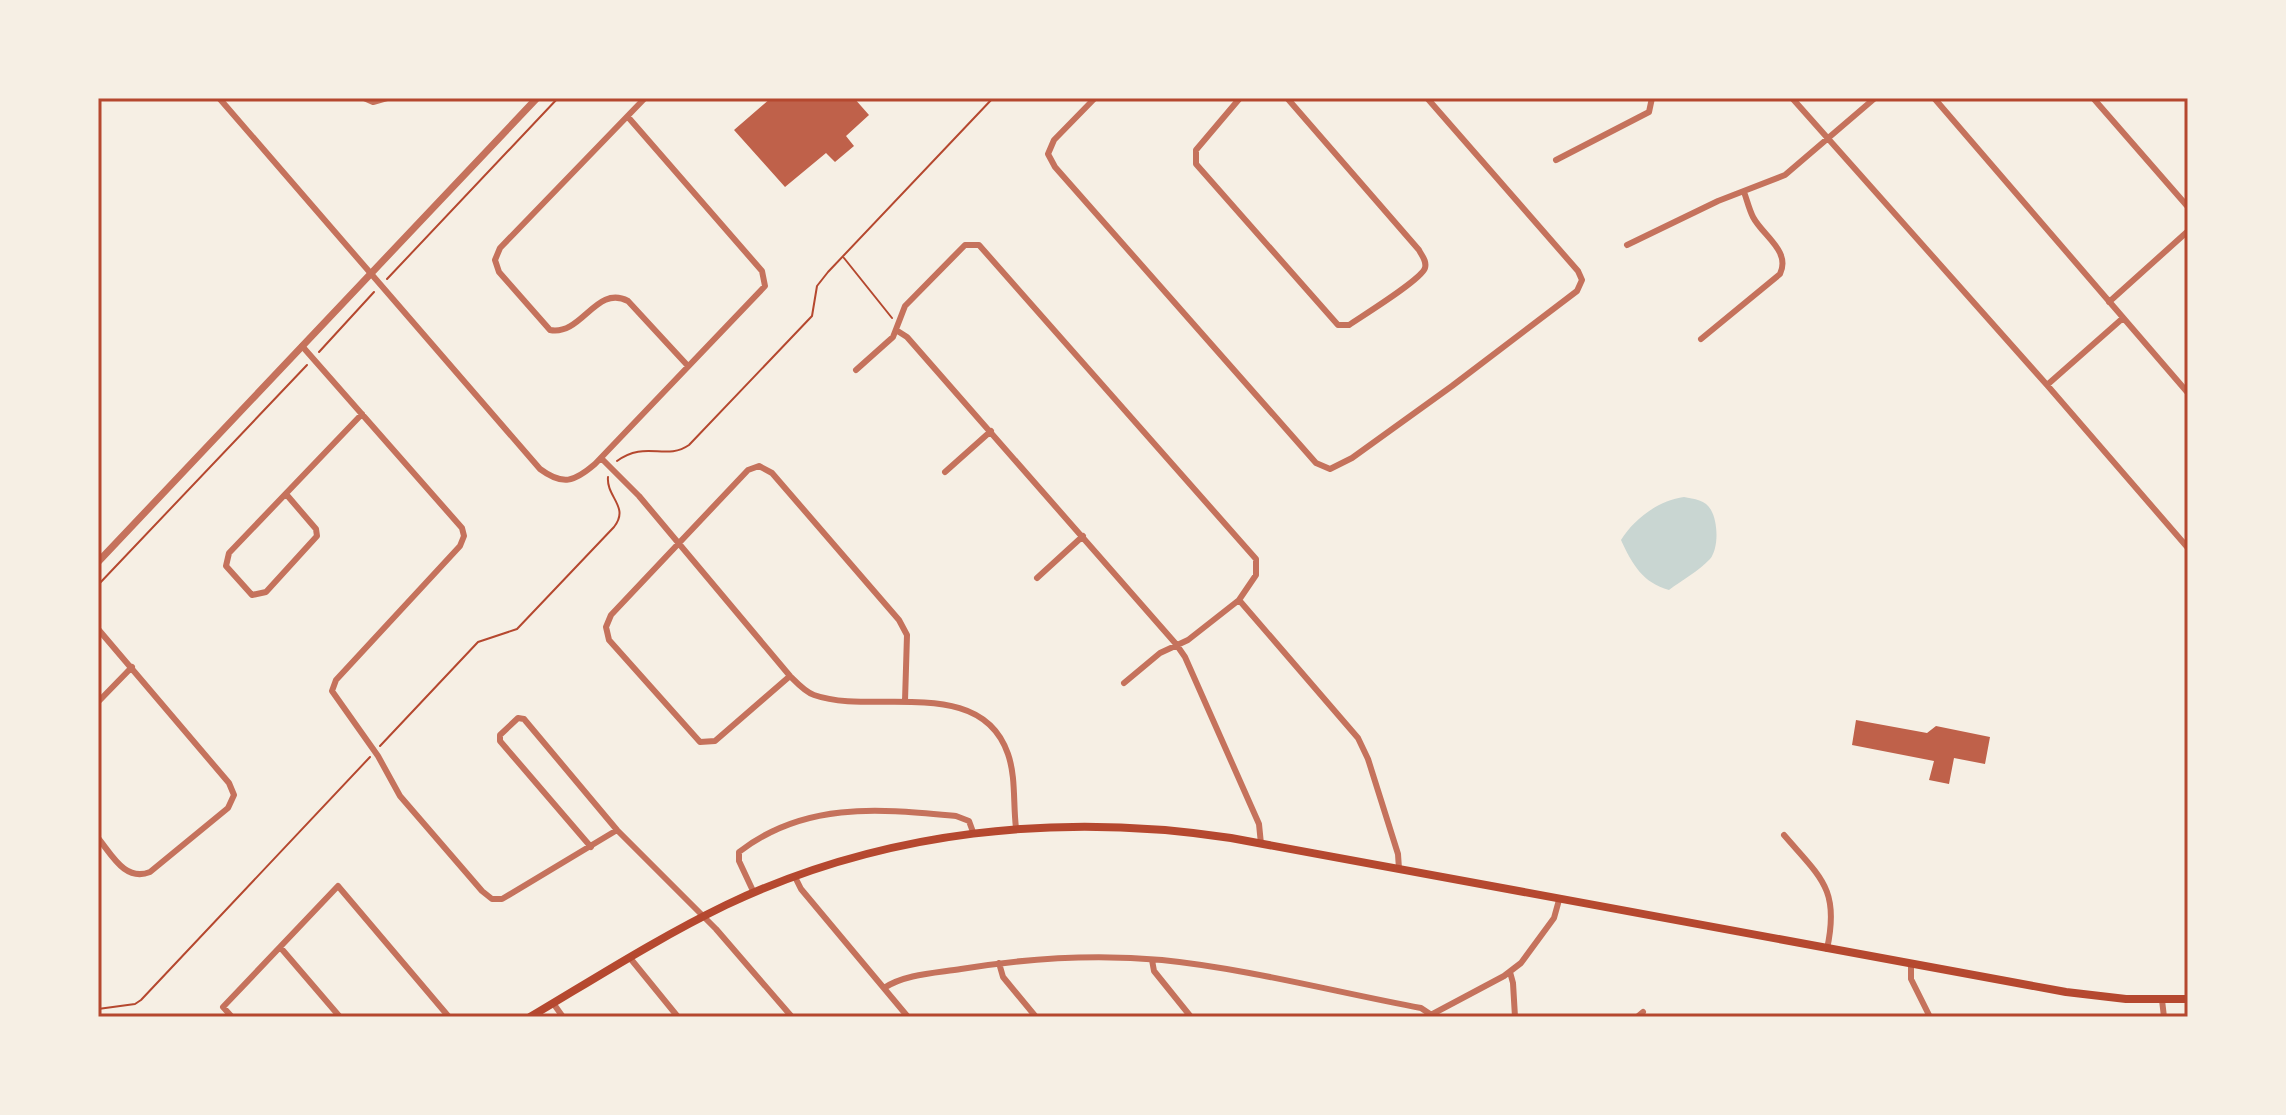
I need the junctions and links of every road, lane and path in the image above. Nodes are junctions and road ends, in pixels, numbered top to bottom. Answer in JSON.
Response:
{"nodes":[{"id":1,"x":219,"y":98,"type":"edge"},
{"id":2,"x":364,"y":98,"type":"edge"},
{"id":3,"x":387,"y":98,"type":"edge"},
{"id":4,"x":537,"y":98,"type":"edge"},
{"id":5,"x":558,"y":98,"type":"edge"},
{"id":6,"x":645,"y":98,"type":"edge"},
{"id":7,"x":993,"y":98,"type":"edge"},
{"id":8,"x":1095,"y":98,"type":"edge"},
{"id":9,"x":1240,"y":98,"type":"edge"},
{"id":10,"x":1287,"y":98,"type":"edge"},
{"id":11,"x":1427,"y":98,"type":"edge"},
{"id":12,"x":1652,"y":98,"type":"edge"},
{"id":13,"x":1792,"y":98,"type":"edge"},
{"id":14,"x":1875,"y":98,"type":"edge"},
{"id":15,"x":1934,"y":98,"type":"edge"},
{"id":16,"x":2093,"y":98,"type":"edge"},
{"id":17,"x":628,"y":117,"type":"junction"},
{"id":18,"x":1828,"y":139,"type":"junction"},
{"id":19,"x":1556,"y":160,"type":"dead end"},
{"id":20,"x":1744,"y":192,"type":"junction"},
{"id":21,"x":2188,"y":207,"type":"edge"},
{"id":22,"x":2188,"y":231,"type":"edge"},
{"id":23,"x":1627,"y":245,"type":"dead end"},
{"id":24,"x":843,"y":257,"type":"junction"},
{"id":25,"x":371,"y":274,"type":"junction"},
{"id":26,"x":386,"y":279,"type":"dead end"},
{"id":27,"x":376,"y":291,"type":"dead end"},
{"id":28,"x":2109,"y":302,"type":"junction"},
{"id":29,"x":2123,"y":318,"type":"junction"},
{"id":30,"x":894,"y":320,"type":"dead end"},
{"id":31,"x":896,"y":330,"type":"junction"},
{"id":32,"x":1701,"y":339,"type":"dead end"},
{"id":33,"x":302,"y":346,"type":"junction"},
{"id":34,"x":319,"y":352,"type":"dead end"},
{"id":35,"x":308,"y":364,"type":"dead end"},
{"id":36,"x":688,"y":366,"type":"junction"},
{"id":37,"x":856,"y":370,"type":"dead end"},
{"id":38,"x":2047,"y":385,"type":"junction"},
{"id":39,"x":2188,"y":393,"type":"edge"},
{"id":40,"x":362,"y":414,"type":"junction"},
{"id":41,"x":991,"y":431,"type":"junction"},
{"id":42,"x":601,"y":458,"type":"junction"},
{"id":43,"x":616,"y":462,"type":"dead end"},
{"id":44,"x":945,"y":472,"type":"dead end"},
{"id":45,"x":608,"y":475,"type":"dead end"},
{"id":46,"x":286,"y":494,"type":"junction"},
{"id":47,"x":1083,"y":536,"type":"junction"},
{"id":48,"x":678,"y":542,"type":"junction"},
{"id":49,"x":2188,"y":548,"type":"edge"},
{"id":50,"x":98,"y":562,"type":"edge"},
{"id":51,"x":1037,"y":578,"type":"dead end"},
{"id":52,"x":98,"y":585,"type":"edge"},
{"id":53,"x":1239,"y":600,"type":"junction"},
{"id":54,"x":98,"y":629,"type":"edge"},
{"id":55,"x":1176,"y":644,"type":"junction"},
{"id":56,"x":132,"y":667,"type":"junction"},
{"id":57,"x":790,"y":676,"type":"junction"},
{"id":58,"x":1124,"y":683,"type":"dead end"},
{"id":59,"x":905,"y":701,"type":"junction"},
{"id":60,"x":98,"y":702,"type":"edge"},
{"id":61,"x":380,"y":746,"type":"dead end"},
{"id":62,"x":370,"y":756,"type":"dead end"},
{"id":63,"x":1016,"y":828,"type":"junction"},
{"id":64,"x":617,"y":830,"type":"junction"},
{"id":65,"x":973,"y":832,"type":"junction"},
{"id":66,"x":1784,"y":835,"type":"dead end"},
{"id":67,"x":98,"y":838,"type":"edge"},
{"id":68,"x":1261,"y":844,"type":"junction"},
{"id":69,"x":591,"y":847,"type":"junction"},
{"id":70,"x":1399,"y":869,"type":"junction"},
{"id":71,"x":795,"y":877,"type":"junction"},
{"id":72,"x":754,"y":893,"type":"junction"},
{"id":73,"x":1559,"y":900,"type":"junction"},
{"id":74,"x":704,"y":916,"type":"junction"},
{"id":75,"x":280,"y":947,"type":"junction"},
{"id":76,"x":1827,"y":949,"type":"junction"},
{"id":77,"x":630,"y":958,"type":"junction"},
{"id":78,"x":1152,"y":960,"type":"junction"},
{"id":79,"x":999,"y":963,"type":"junction"},
{"id":80,"x":1911,"y":964,"type":"junction"},
{"id":81,"x":1510,"y":972,"type":"junction"},
{"id":82,"x":884,"y":988,"type":"junction"},
{"id":83,"x":2188,"y":999,"type":"edge"},
{"id":84,"x":2162,"y":1000,"type":"junction"},
{"id":85,"x":553,"y":1003,"type":"junction"},
{"id":86,"x":98,"y":1009,"type":"edge"},
{"id":87,"x":1428,"y":1016,"type":"edge"},
{"id":88,"x":232,"y":1017,"type":"edge"},
{"id":89,"x":340,"y":1017,"type":"edge"},
{"id":90,"x":449,"y":1017,"type":"edge"},
{"id":91,"x":530,"y":1017,"type":"edge"},
{"id":92,"x":563,"y":1017,"type":"edge"},
{"id":93,"x":678,"y":1017,"type":"edge"},
{"id":94,"x":792,"y":1017,"type":"edge"},
{"id":95,"x":908,"y":1017,"type":"edge"},
{"id":96,"x":1036,"y":1017,"type":"edge"},
{"id":97,"x":1191,"y":1017,"type":"edge"},
{"id":98,"x":1515,"y":1017,"type":"edge"},
{"id":99,"x":1930,"y":1017,"type":"edge"},
{"id":100,"x":2164,"y":1017,"type":"edge"}],
"edges":[{"from":1,"to":25,"type":"street"},
{"from":2,"to":3,"type":"street"},
{"from":4,"to":25,"type":"street"},
{"from":5,"to":26,"type":"path"},
{"from":6,"to":17,"type":"street"},
{"from":7,"to":24,"type":"path"},
{"from":8,"to":11,"type":"street"},
{"from":9,"to":10,"type":"street"},
{"from":12,"to":19,"type":"street"},
{"from":13,"to":18,"type":"street"},
{"from":14,"to":18,"type":"street"},
{"from":15,"to":28,"type":"street"},
{"from":16,"to":21,"type":"street"},
{"from":17,"to":36,"type":"street"},
{"from":17,"to":36,"type":"street"},
{"from":18,"to":20,"type":"street"},
{"from":18,"to":38,"type":"street"},
{"from":20,"to":23,"type":"street"},
{"from":20,"to":32,"type":"street"},
{"from":22,"to":28,"type":"street"},
{"from":24,"to":30,"type":"path"},
{"from":24,"to":43,"type":"path"},
{"from":25,"to":33,"type":"street"},
{"from":25,"to":42,"type":"street"},
{"from":27,"to":34,"type":"path"},
{"from":28,"to":29,"type":"street"},
{"from":29,"to":38,"type":"street"},
{"from":29,"to":39,"type":"street"},
{"from":31,"to":37,"type":"street"},
{"from":31,"to":41,"type":"street"},
{"from":31,"to":53,"type":"street"},
{"from":33,"to":40,"type":"street"},
{"from":33,"to":50,"type":"street"},
{"from":35,"to":52,"type":"path"},
{"from":36,"to":42,"type":"street"},
{"from":38,"to":49,"type":"street"},
{"from":40,"to":46,"type":"street"},
{"from":40,"to":69,"type":"street"},
{"from":41,"to":44,"type":"street"},
{"from":41,"to":47,"type":"street"},
{"from":42,"to":48,"type":"street"},
{"from":45,"to":61,"type":"path"},
{"from":46,"to":46,"type":"street"},
{"from":47,"to":51,"type":"street"},
{"from":47,"to":55,"type":"street"},
{"from":48,"to":57,"type":"street"},
{"from":48,"to":57,"type":"street"},
{"from":48,"to":59,"type":"street"},
{"from":53,"to":55,"type":"street"},
{"from":53,"to":70,"type":"street"},
{"from":54,"to":56,"type":"street"},
{"from":55,"to":58,"type":"street"},
{"from":55,"to":68,"type":"street"},
{"from":56,"to":60,"type":"street"},
{"from":56,"to":67,"type":"street"},
{"from":57,"to":59,"type":"street"},
{"from":59,"to":63,"type":"street"},
{"from":62,"to":86,"type":"path"},
{"from":63,"to":65,"type":"main road"},
{"from":63,"to":68,"type":"main road"},
{"from":64,"to":69,"type":"street"},
{"from":64,"to":69,"type":"street"},
{"from":64,"to":74,"type":"street"},
{"from":65,"to":71,"type":"main road"},
{"from":65,"to":72,"type":"street"},
{"from":66,"to":76,"type":"street"},
{"from":68,"to":70,"type":"main road"},
{"from":70,"to":73,"type":"main road"},
{"from":71,"to":72,"type":"main road"},
{"from":71,"to":82,"type":"street"},
{"from":72,"to":74,"type":"main road"},
{"from":73,"to":76,"type":"main road"},
{"from":73,"to":81,"type":"street"},
{"from":74,"to":77,"type":"main road"},
{"from":74,"to":94,"type":"street"},
{"from":75,"to":88,"type":"street"},
{"from":75,"to":89,"type":"street"},
{"from":75,"to":90,"type":"street"},
{"from":76,"to":80,"type":"main road"},
{"from":77,"to":85,"type":"main road"},
{"from":77,"to":93,"type":"street"},
{"from":78,"to":79,"type":"street"},
{"from":78,"to":87,"type":"street"},
{"from":78,"to":97,"type":"street"},
{"from":79,"to":82,"type":"street"},
{"from":79,"to":96,"type":"street"},
{"from":80,"to":84,"type":"main road"},
{"from":80,"to":99,"type":"street"},
{"from":81,"to":87,"type":"street"},
{"from":81,"to":98,"type":"street"},
{"from":82,"to":95,"type":"street"},
{"from":83,"to":84,"type":"main road"},
{"from":84,"to":100,"type":"street"},
{"from":85,"to":91,"type":"main road"},
{"from":85,"to":92,"type":"street"}]}
